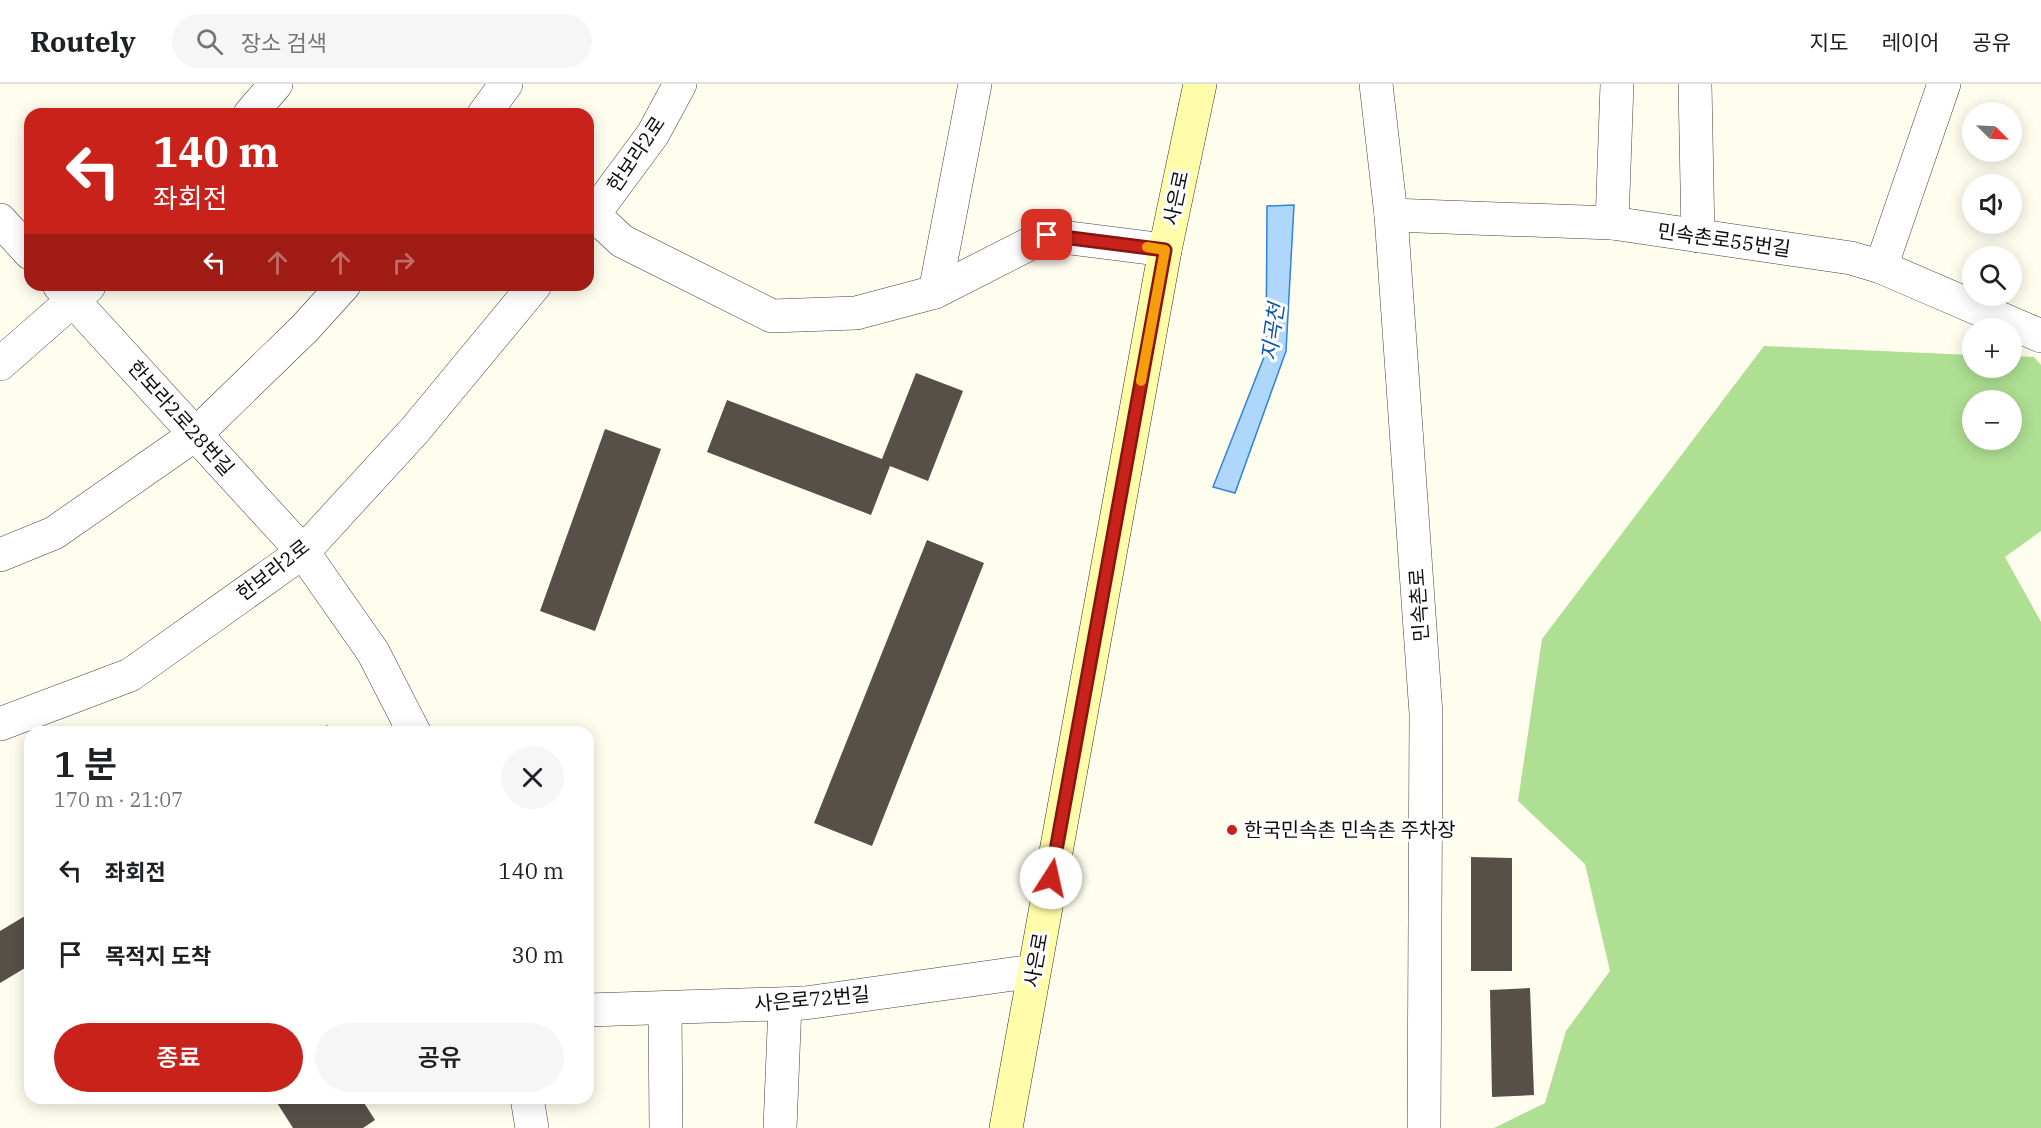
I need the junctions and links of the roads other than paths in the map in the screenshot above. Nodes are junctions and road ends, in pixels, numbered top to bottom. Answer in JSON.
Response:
{"nodes":[{"id":1,"x":276,"y":84,"type":"edge"},
{"id":2,"x":506,"y":84,"type":"edge"},
{"id":3,"x":680,"y":84,"type":"edge"},
{"id":4,"x":975,"y":84,"type":"edge"},
{"id":5,"x":1200,"y":84,"type":"edge"},
{"id":6,"x":1376,"y":84,"type":"edge"},
{"id":7,"x":1617,"y":84,"type":"edge"},
{"id":8,"x":1695,"y":84,"type":"edge"},
{"id":9,"x":1944,"y":84,"type":"edge"},
{"id":10,"x":255,"y":108,"type":"edge"},
{"id":11,"x":488,"y":108,"type":"edge"},
{"id":12,"x":594,"y":214,"type":"edge"},
{"id":13,"x":1391,"y":215,"type":"junction"},
{"id":14,"x":0,"y":220,"type":"edge"},
{"id":15,"x":594,"y":220,"type":"edge"},
{"id":16,"x":1612,"y":223,"type":"junction"},
{"id":17,"x":1698,"y":236,"type":"junction"},
{"id":18,"x":24,"y":246,"type":"edge"},
{"id":19,"x":1165,"y":250,"type":"junction"},
{"id":20,"x":1881,"y":267,"type":"junction"},
{"id":21,"x":73,"y":291,"type":"edge"},
{"id":22,"x":75,"y":291,"type":"edge"},
{"id":23,"x":339,"y":291,"type":"edge"},
{"id":24,"x":531,"y":291,"type":"edge"},
{"id":25,"x":934,"y":292,"type":"junction"},
{"id":26,"x":2041,"y":336,"type":"edge"},
{"id":27,"x":0,"y":364,"type":"edge"},
{"id":28,"x":196,"y":434,"type":"junction"},
{"id":29,"x":303,"y":552,"type":"junction"},
{"id":30,"x":0,"y":555,"type":"edge"},
{"id":31,"x":0,"y":724,"type":"edge"},
{"id":32,"x":411,"y":726,"type":"edge"},
{"id":33,"x":1034,"y":971,"type":"junction"},
{"id":34,"x":785,"y":1004,"type":"junction"},
{"id":35,"x":665,"y":1008,"type":"junction"},
{"id":36,"x":594,"y":1010,"type":"edge"},
{"id":37,"x":528,"y":1104,"type":"edge"},
{"id":38,"x":532,"y":1128,"type":"edge"},
{"id":39,"x":666,"y":1128,"type":"edge"},
{"id":40,"x":780,"y":1128,"type":"edge"},
{"id":41,"x":1006,"y":1128,"type":"edge"},
{"id":42,"x":1424,"y":1128,"type":"edge"}],
"edges":[{"from":1,"to":10,"type":"street"},
{"from":2,"to":11,"type":"street"},
{"from":3,"to":12,"type":"street","name":"한보라2로"},
{"from":4,"to":25,"type":"street"},
{"from":5,"to":19,"type":"main road","name":"사은로"},
{"from":6,"to":13,"type":"street","name":"민속촌로"},
{"from":7,"to":16,"type":"street"},
{"from":8,"to":17,"type":"street"},
{"from":9,"to":20,"type":"street"},
{"from":13,"to":16,"type":"street","name":"민속촌로55번길"},
{"from":13,"to":42,"type":"street","name":"민속촌로"},
{"from":14,"to":18,"type":"street"},
{"from":15,"to":25,"type":"street"},
{"from":16,"to":17,"type":"street","name":"민속촌로55번길"},
{"from":17,"to":20,"type":"street","name":"민속촌로55번길"},
{"from":19,"to":25,"type":"street"},
{"from":19,"to":33,"type":"main road","name":"사은로"},
{"from":20,"to":26,"type":"street","name":"민속촌로55번길"},
{"from":21,"to":27,"type":"street"},
{"from":22,"to":28,"type":"street","name":"한보라2로28번길"},
{"from":23,"to":28,"type":"street"},
{"from":24,"to":29,"type":"street","name":"한보라2로"},
{"from":28,"to":29,"type":"street","name":"한보라2로28번길"},
{"from":28,"to":30,"type":"street"},
{"from":29,"to":31,"type":"street","name":"한보라2로"},
{"from":29,"to":32,"type":"street","name":"한보라2로28번길"},
{"from":33,"to":34,"type":"street","name":"사은로72번길"},
{"from":33,"to":41,"type":"main road","name":"사은로"},
{"from":34,"to":35,"type":"street","name":"사은로72번길"},
{"from":34,"to":40,"type":"street"},
{"from":35,"to":36,"type":"street","name":"사은로72번길"},
{"from":35,"to":39,"type":"street"},
{"from":37,"to":38,"type":"street"}]}
